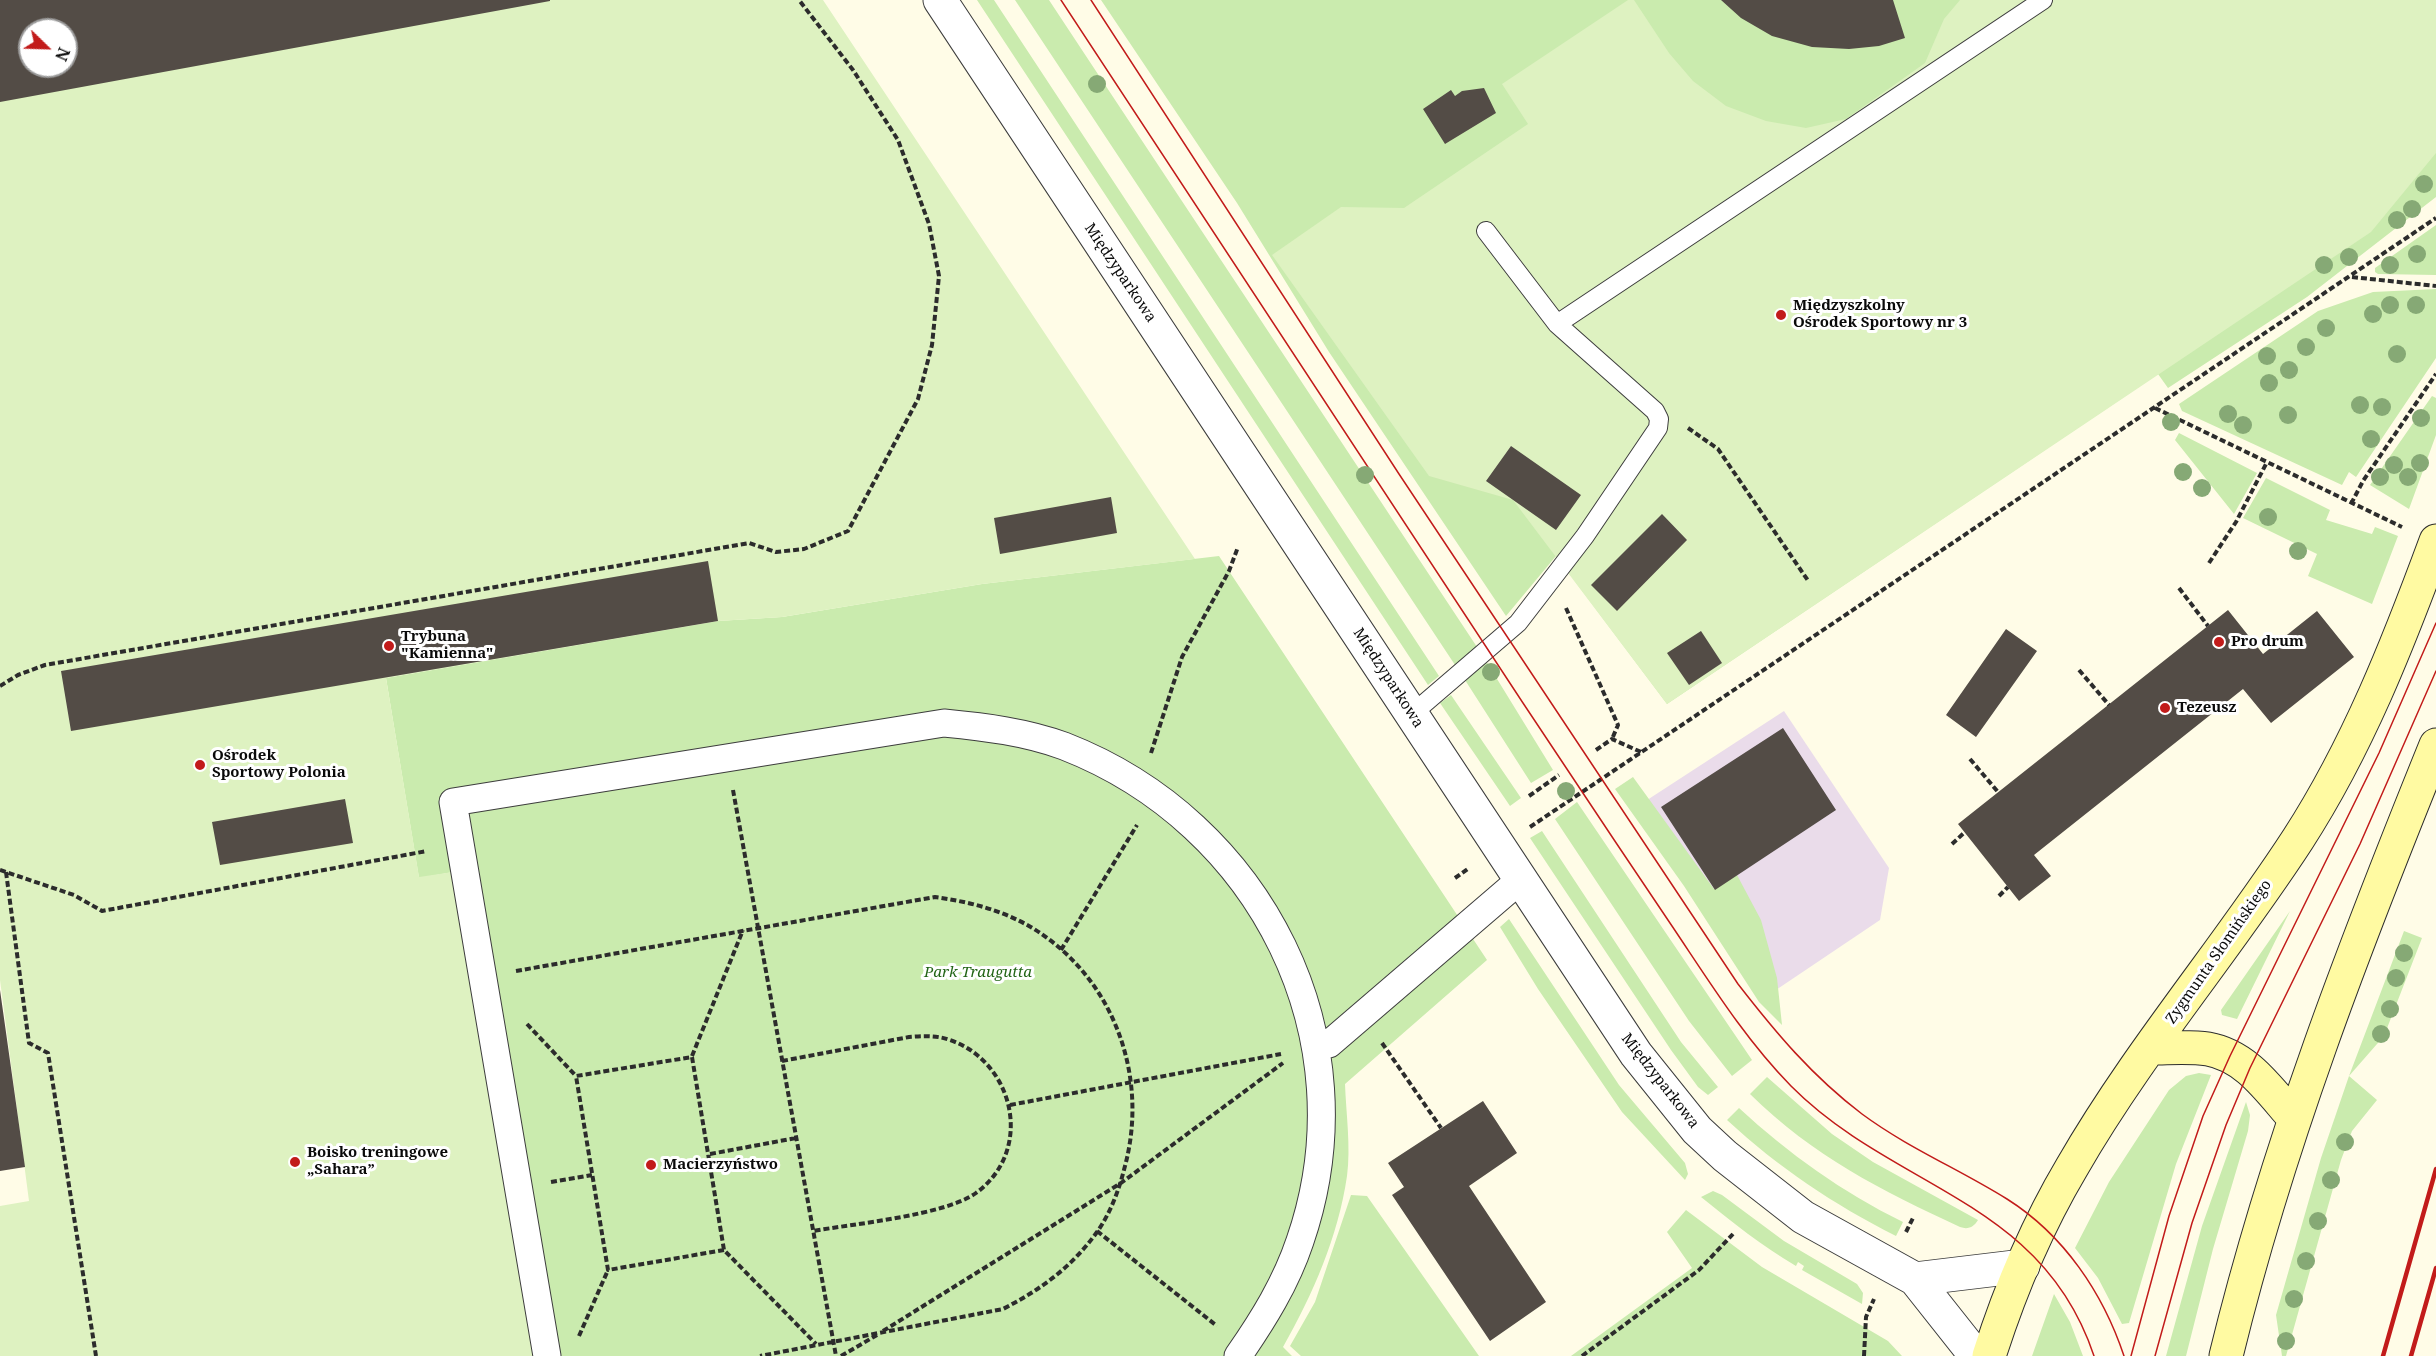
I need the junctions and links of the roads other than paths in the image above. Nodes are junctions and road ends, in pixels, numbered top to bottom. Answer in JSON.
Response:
{"nodes":[{"id":1,"x":940,"y":0,"type":"edge"},
{"id":2,"x":2043,"y":0,"type":"edge"},
{"id":3,"x":1486,"y":231,"type":"dead end"},
{"id":4,"x":1557,"y":324,"type":"junction"},
{"id":5,"x":2436,"y":541,"type":"edge"},
{"id":6,"x":1412,"y":714,"type":"junction"},
{"id":7,"x":2436,"y":745,"type":"edge"},
{"id":8,"x":1520,"y":880,"type":"junction"},
{"id":9,"x":1308,"y":1048,"type":"junction"},
{"id":10,"x":2151,"y":1048,"type":"junction"},
{"id":11,"x":2294,"y":1118,"type":"junction"},
{"id":12,"x":2023,"y":1266,"type":"junction"},
{"id":13,"x":1915,"y":1279,"type":"junction"},
{"id":14,"x":1241,"y":1352,"type":"edge"},
{"id":15,"x":546,"y":1356,"type":"edge"},
{"id":16,"x":1976,"y":1356,"type":"edge"},
{"id":17,"x":1989,"y":1356,"type":"edge"},
{"id":18,"x":2226,"y":1356,"type":"edge"}],
"edges":[{"from":1,"to":6,"type":"street","name":"Międzyparkowa"},
{"from":2,"to":4,"type":"lane"},
{"from":3,"to":4,"type":"lane"},
{"from":4,"to":6,"type":"lane"},
{"from":5,"to":10,"type":"main road","name":"Zygmunta Słomińskiego"},
{"from":6,"to":8,"type":"street","name":"Międzyparkowa"},
{"from":7,"to":11,"type":"main road"},
{"from":8,"to":9,"type":"street"},
{"from":8,"to":13,"type":"street","name":"Międzyparkowa"},
{"from":9,"to":14,"type":"street"},
{"from":9,"to":15,"type":"street"},
{"from":10,"to":11,"type":"main road"},
{"from":10,"to":12,"type":"main road","name":"Zygmunta Słomińskiego"},
{"from":11,"to":18,"type":"main road"},
{"from":12,"to":13,"type":"street"},
{"from":12,"to":17,"type":"main road","name":"Zygmunta Słomińskiego"},
{"from":13,"to":16,"type":"street","name":"Międzyparkowa"}]}
